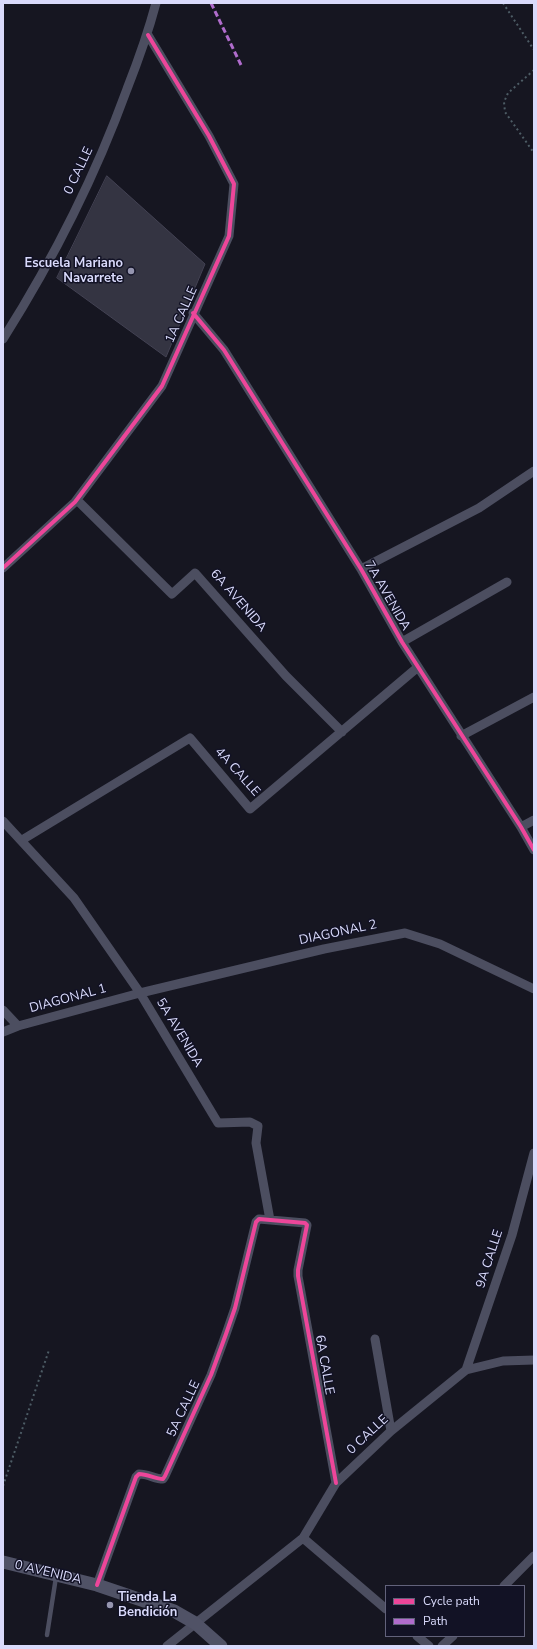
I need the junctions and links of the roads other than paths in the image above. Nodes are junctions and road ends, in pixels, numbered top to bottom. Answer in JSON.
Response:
{"nodes":[{"id":1,"x":156,"y":3,"type":"edge"},
{"id":2,"x":148,"y":35,"type":"junction"},
{"id":3,"x":193,"y":313,"type":"junction"},
{"id":4,"x":3,"y":339,"type":"edge"},
{"id":5,"x":534,"y":471,"type":"edge"},
{"id":6,"x":77,"y":500,"type":"junction"},
{"id":7,"x":3,"y":568,"type":"edge"},
{"id":8,"x":360,"y":569,"type":"junction"},
{"id":9,"x":507,"y":582,"type":"dead end"},
{"id":10,"x":402,"y":642,"type":"junction"},
{"id":11,"x":418,"y":667,"type":"junction"},
{"id":12,"x":534,"y":697,"type":"edge"},
{"id":13,"x":342,"y":732,"type":"junction"},
{"id":14,"x":461,"y":736,"type":"junction"},
{"id":15,"x":534,"y":820,"type":"edge"},
{"id":16,"x":3,"y":821,"type":"edge"},
{"id":17,"x":521,"y":827,"type":"junction"},
{"id":18,"x":22,"y":840,"type":"junction"},
{"id":19,"x":534,"y":850,"type":"edge"},
{"id":20,"x":534,"y":989,"type":"edge"},
{"id":21,"x":140,"y":993,"type":"junction"},
{"id":22,"x":3,"y":1010,"type":"edge"},
{"id":23,"x":18,"y":1026,"type":"junction"},
{"id":24,"x":3,"y":1032,"type":"edge"},
{"id":25,"x":534,"y":1153,"type":"edge"},
{"id":26,"x":270,"y":1220,"type":"junction"},
{"id":27,"x":376,"y":1339,"type":"dead end"},
{"id":28,"x":534,"y":1360,"type":"edge"},
{"id":29,"x":466,"y":1370,"type":"junction"},
{"id":30,"x":391,"y":1431,"type":"junction"},
{"id":31,"x":336,"y":1483,"type":"junction"},
{"id":32,"x":303,"y":1538,"type":"junction"},
{"id":33,"x":533,"y":1558,"type":"edge"},
{"id":34,"x":3,"y":1562,"type":"edge"},
{"id":35,"x":56,"y":1575,"type":"junction"},
{"id":36,"x":97,"y":1585,"type":"junction"},
{"id":37,"x":505,"y":1585,"type":"edge"},
{"id":38,"x":385,"y":1608,"type":"edge"},
{"id":39,"x":195,"y":1622,"type":"junction"},
{"id":40,"x":47,"y":1635,"type":"dead end"},
{"id":41,"x":418,"y":1637,"type":"edge"},
{"id":42,"x":452,"y":1637,"type":"edge"},
{"id":43,"x":167,"y":1646,"type":"edge"},
{"id":44,"x":221,"y":1646,"type":"edge"},
{"id":45,"x":429,"y":1646,"type":"edge"},
{"id":46,"x":442,"y":1646,"type":"edge"}],
"edges":[{"from":1,"to":2,"type":"street","name":"0 CALLE"},
{"from":2,"to":3,"type":"street","name":"1A CALLE"},
{"from":2,"to":4,"type":"street","name":"0 CALLE"},
{"from":3,"to":6,"type":"street","name":"1A CALLE"},
{"from":3,"to":8,"type":"street","name":"7A AVENIDA"},
{"from":5,"to":8,"type":"street"},
{"from":6,"to":7,"type":"street","name":"1A CALLE"},
{"from":6,"to":13,"type":"street","name":"6A AVENIDA"},
{"from":8,"to":10,"type":"street","name":"7A AVENIDA"},
{"from":9,"to":10,"type":"street"},
{"from":10,"to":11,"type":"street","name":"7A AVENIDA"},
{"from":11,"to":13,"type":"street","name":"4A CALLE"},
{"from":11,"to":14,"type":"street","name":"7A AVENIDA"},
{"from":12,"to":14,"type":"street"},
{"from":13,"to":18,"type":"street","name":"4A CALLE"},
{"from":14,"to":17,"type":"street","name":"7A AVENIDA"},
{"from":15,"to":17,"type":"street"},
{"from":16,"to":18,"type":"street","name":"5A AVENIDA"},
{"from":17,"to":19,"type":"street","name":"7A AVENIDA"},
{"from":18,"to":21,"type":"street","name":"5A AVENIDA"},
{"from":20,"to":21,"type":"street","name":"DIAGONAL 2"},
{"from":21,"to":23,"type":"street","name":"DIAGONAL 1"},
{"from":21,"to":26,"type":"street","name":"5A AVENIDA"},
{"from":22,"to":23,"type":"street"},
{"from":23,"to":24,"type":"street","name":"DIAGONAL 1"},
{"from":25,"to":29,"type":"street","name":"9A CALLE"},
{"from":26,"to":31,"type":"street","name":"6A CALLE"},
{"from":26,"to":36,"type":"street","name":"5A CALLE"},
{"from":27,"to":30,"type":"street"},
{"from":28,"to":29,"type":"street","name":"0 CALLE"},
{"from":29,"to":30,"type":"street","name":"0 CALLE"},
{"from":30,"to":31,"type":"street","name":"0 CALLE"},
{"from":31,"to":32,"type":"street","name":"0 CALLE"},
{"from":32,"to":38,"type":"street"},
{"from":32,"to":39,"type":"street","name":"0 CALLE"},
{"from":33,"to":37,"type":"street"},
{"from":34,"to":35,"type":"street","name":"0 AVENIDA"},
{"from":35,"to":36,"type":"street","name":"0 AVENIDA"},
{"from":35,"to":40,"type":"lane"},
{"from":36,"to":39,"type":"street","name":"0 AVENIDA"},
{"from":39,"to":43,"type":"street"},
{"from":39,"to":44,"type":"street","name":"0 AVENIDA"},
{"from":41,"to":45,"type":"street"},
{"from":42,"to":46,"type":"street"}]}
